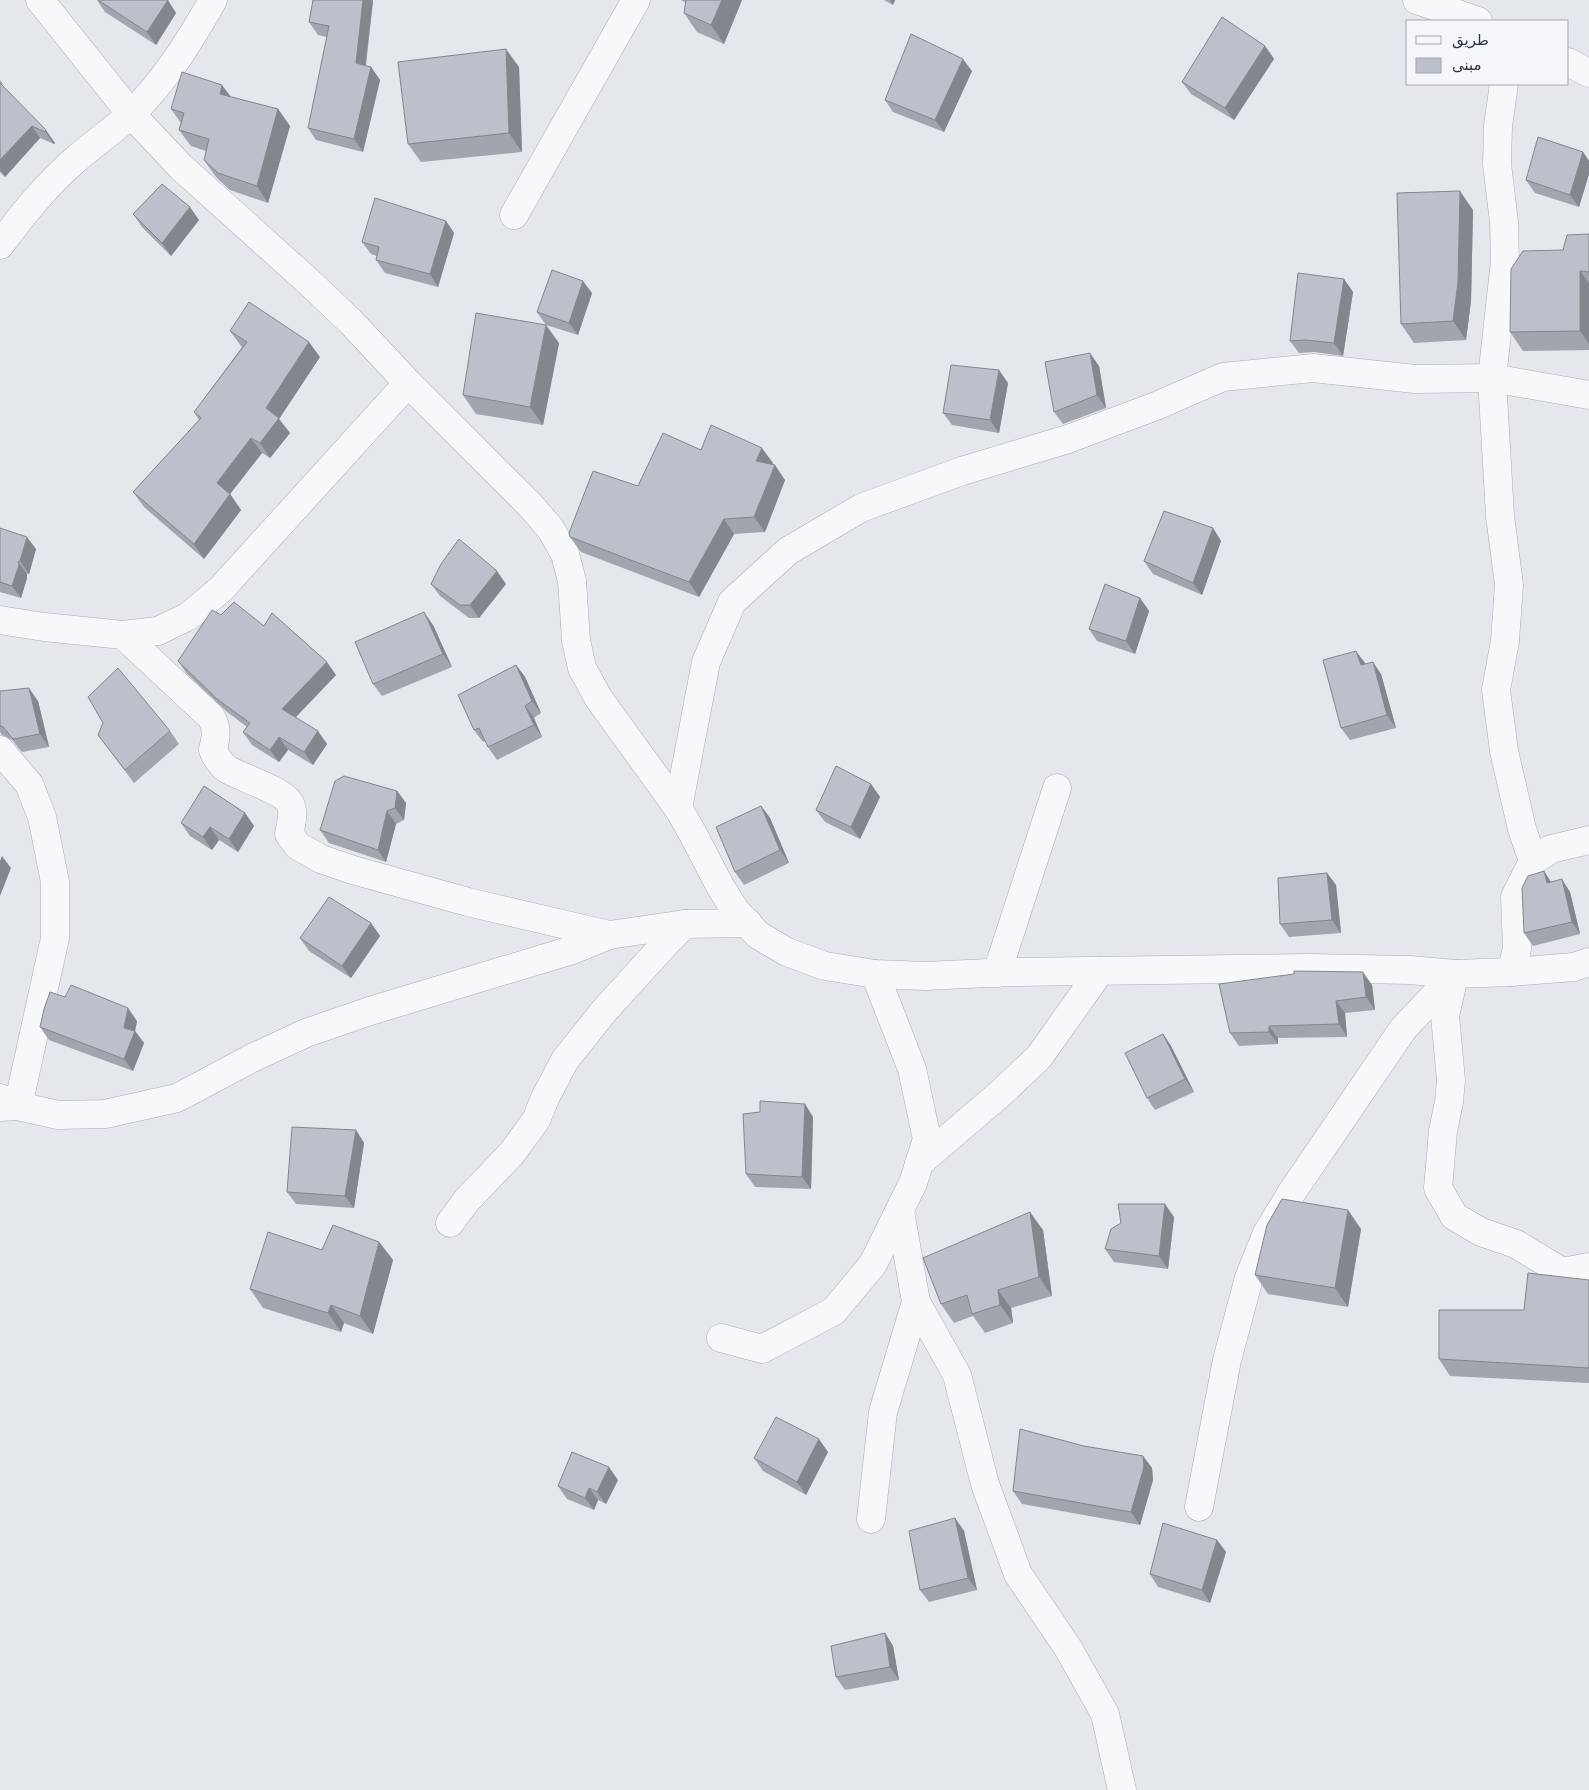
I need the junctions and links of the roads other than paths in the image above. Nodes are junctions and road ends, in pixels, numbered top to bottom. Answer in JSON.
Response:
{"nodes":[{"id":1,"x":40,"y":0,"type":"edge"},
{"id":2,"x":213,"y":0,"type":"edge"},
{"id":3,"x":636,"y":0,"type":"edge"},
{"id":4,"x":1417,"y":0,"type":"edge"},
{"id":5,"x":1475,"y":20,"type":"edge"},
{"id":6,"x":1569,"y":63,"type":"edge"},
{"id":7,"x":1589,"y":73,"type":"edge"},
{"id":8,"x":1504,"y":85,"type":"edge"},
{"id":9,"x":131,"y":114,"type":"junction"},
{"id":10,"x":514,"y":215,"type":"dead end"},
{"id":11,"x":0,"y":245,"type":"edge"},
{"id":12,"x":1492,"y":378,"type":"junction"},
{"id":13,"x":408,"y":382,"type":"junction"},
{"id":14,"x":1589,"y":394,"type":"edge"},
{"id":15,"x":0,"y":620,"type":"edge"},
{"id":16,"x":123,"y":635,"type":"junction"},
{"id":17,"x":0,"y":750,"type":"edge"},
{"id":18,"x":1057,"y":788,"type":"dead end"},
{"id":19,"x":678,"y":808,"type":"junction"},
{"id":20,"x":1589,"y":840,"type":"edge"},
{"id":21,"x":1533,"y":861,"type":"junction"},
{"id":22,"x":748,"y":923,"type":"junction"},
{"id":23,"x":686,"y":924,"type":"junction"},
{"id":24,"x":609,"y":935,"type":"junction"},
{"id":25,"x":1589,"y":962,"type":"edge"},
{"id":26,"x":1100,"y":971,"type":"junction"},
{"id":27,"x":1511,"y":972,"type":"junction"},
{"id":28,"x":997,"y":973,"type":"junction"},
{"id":29,"x":875,"y":974,"type":"junction"},
{"id":30,"x":1455,"y":974,"type":"junction"},
{"id":31,"x":6,"y":1104,"type":"edge"},
{"id":32,"x":0,"y":1126,"type":"edge"},
{"id":33,"x":919,"y":1163,"type":"junction"},
{"id":34,"x":900,"y":1210,"type":"junction"},
{"id":35,"x":450,"y":1223,"type":"dead end"},
{"id":36,"x":1589,"y":1267,"type":"edge"},
{"id":37,"x":916,"y":1302,"type":"junction"},
{"id":38,"x":721,"y":1338,"type":"dead end"},
{"id":39,"x":1199,"y":1507,"type":"dead end"},
{"id":40,"x":871,"y":1519,"type":"dead end"},
{"id":41,"x":1122,"y":1790,"type":"edge"}],
"edges":[{"from":1,"to":9,"type":"street"},
{"from":2,"to":9,"type":"street"},
{"from":3,"to":10,"type":"street"},
{"from":4,"to":5,"type":"street"},
{"from":6,"to":7,"type":"street"},
{"from":8,"to":12,"type":"street"},
{"from":9,"to":11,"type":"street"},
{"from":9,"to":13,"type":"street"},
{"from":12,"to":14,"type":"street"},
{"from":12,"to":19,"type":"street"},
{"from":12,"to":21,"type":"street"},
{"from":13,"to":16,"type":"street"},
{"from":13,"to":19,"type":"street"},
{"from":15,"to":16,"type":"street"},
{"from":16,"to":24,"type":"street"},
{"from":17,"to":31,"type":"street"},
{"from":18,"to":28,"type":"street"},
{"from":19,"to":22,"type":"street"},
{"from":20,"to":21,"type":"street"},
{"from":21,"to":27,"type":"street"},
{"from":22,"to":23,"type":"street"},
{"from":22,"to":29,"type":"street"},
{"from":23,"to":24,"type":"street"},
{"from":23,"to":35,"type":"street"},
{"from":24,"to":31,"type":"street"},
{"from":25,"to":27,"type":"street"},
{"from":26,"to":28,"type":"street"},
{"from":26,"to":30,"type":"street"},
{"from":26,"to":33,"type":"street"},
{"from":27,"to":30,"type":"street"},
{"from":28,"to":29,"type":"street"},
{"from":29,"to":33,"type":"street"},
{"from":30,"to":36,"type":"street"},
{"from":30,"to":39,"type":"street"},
{"from":31,"to":32,"type":"street"},
{"from":33,"to":34,"type":"street"},
{"from":34,"to":37,"type":"street"},
{"from":34,"to":38,"type":"street"},
{"from":37,"to":40,"type":"street"},
{"from":37,"to":41,"type":"street"}]}
